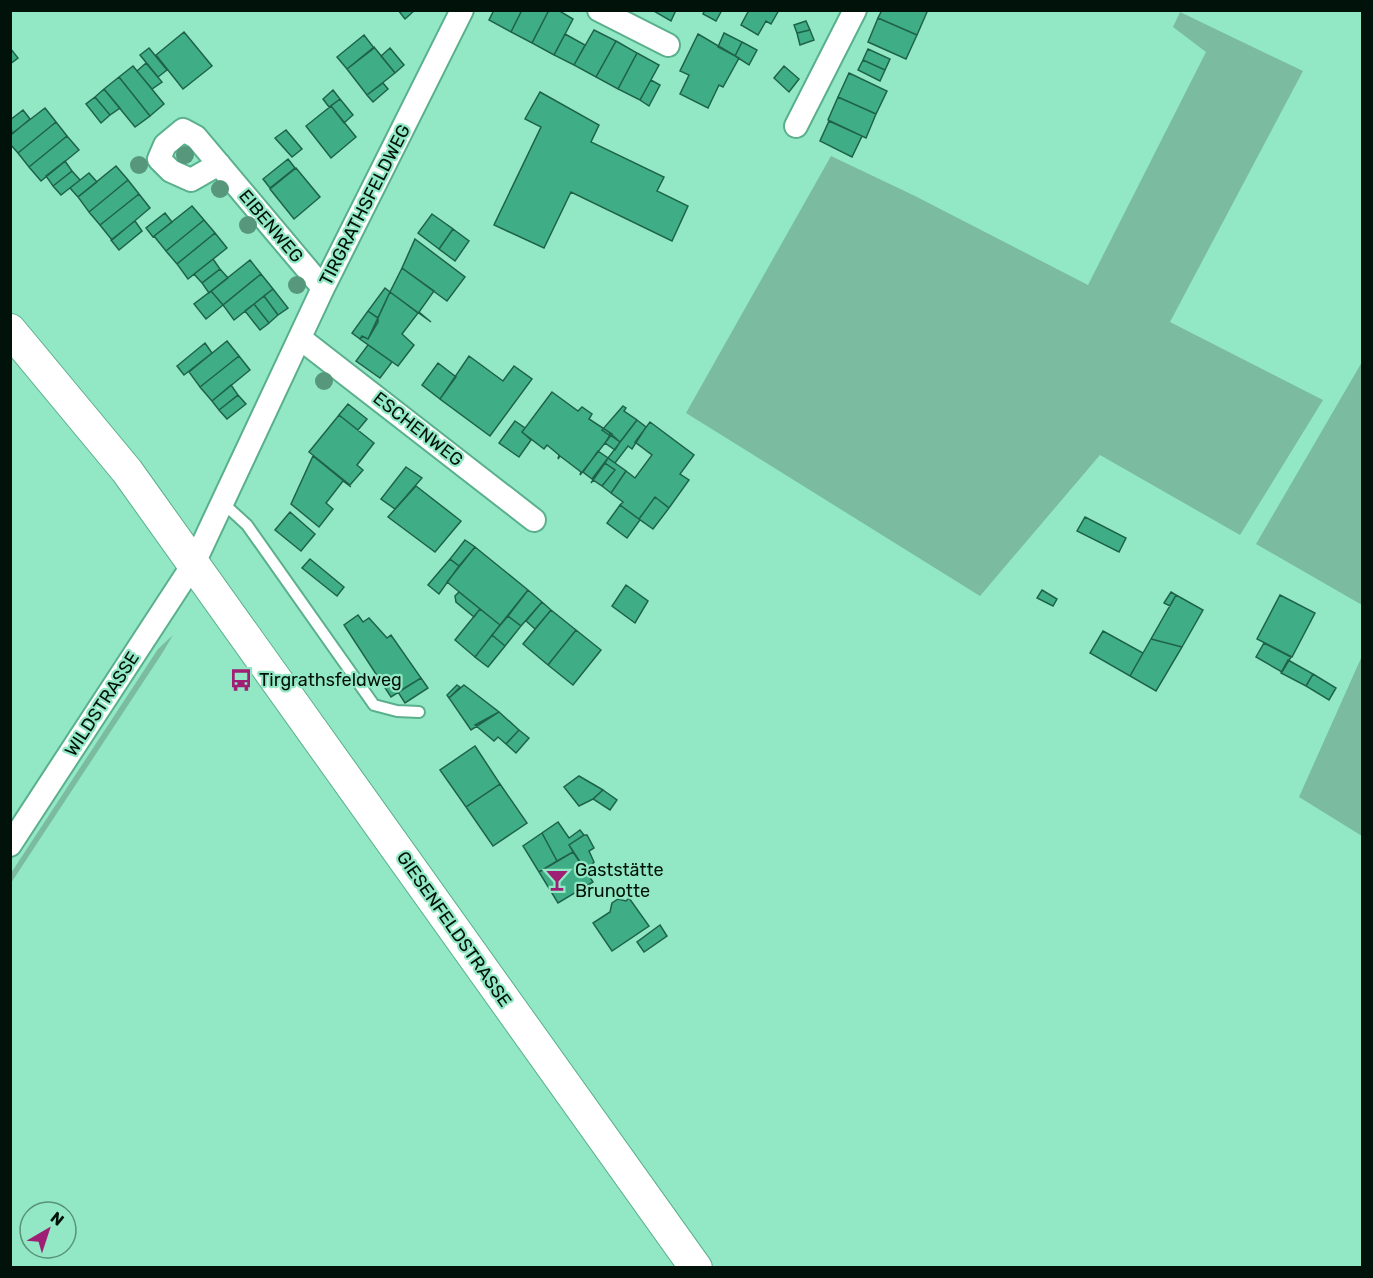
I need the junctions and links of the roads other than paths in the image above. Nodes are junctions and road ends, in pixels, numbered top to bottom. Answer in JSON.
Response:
{"nodes":[{"id":1,"x":462,"y":10,"type":"edge"},
{"id":2,"x":599,"y":10,"type":"edge"},
{"id":3,"x":855,"y":10,"type":"edge"},
{"id":4,"x":668,"y":45,"type":"dead end"},
{"id":5,"x":796,"y":126,"type":"dead end"},
{"id":6,"x":219,"y":164,"type":"dead end"},
{"id":7,"x":323,"y":288,"type":"junction"},
{"id":8,"x":10,"y":330,"type":"edge"},
{"id":9,"x":301,"y":339,"type":"junction"},
{"id":10,"x":223,"y":503,"type":"junction"},
{"id":11,"x":534,"y":520,"type":"dead end"},
{"id":12,"x":194,"y":563,"type":"junction"},
{"id":13,"x":419,"y":712,"type":"dead end"},
{"id":14,"x":10,"y":845,"type":"edge"},
{"id":15,"x":696,"y":1268,"type":"edge"}],
"edges":[{"from":1,"to":7,"type":"street","name":"TIRGRATHSFELDWEG"},
{"from":2,"to":4,"type":"street"},
{"from":3,"to":5,"type":"street"},
{"from":6,"to":7,"type":"street","name":"EIBENWEG"},
{"from":7,"to":9,"type":"street","name":"TIRGRATHSFELDWEG"},
{"from":8,"to":12,"type":"main road","name":"GIESENFELDSTRASSE"},
{"from":9,"to":10,"type":"street","name":"TIRGRATHSFELDWEG"},
{"from":9,"to":11,"type":"street","name":"ESCHENWEG"},
{"from":10,"to":12,"type":"street","name":"TIRGRATHSFELDWEG"},
{"from":10,"to":13,"type":"lane"},
{"from":12,"to":14,"type":"street","name":"WILDSTRASSE"},
{"from":12,"to":15,"type":"main road","name":"GIESENFELDSTRASSE"}]}
